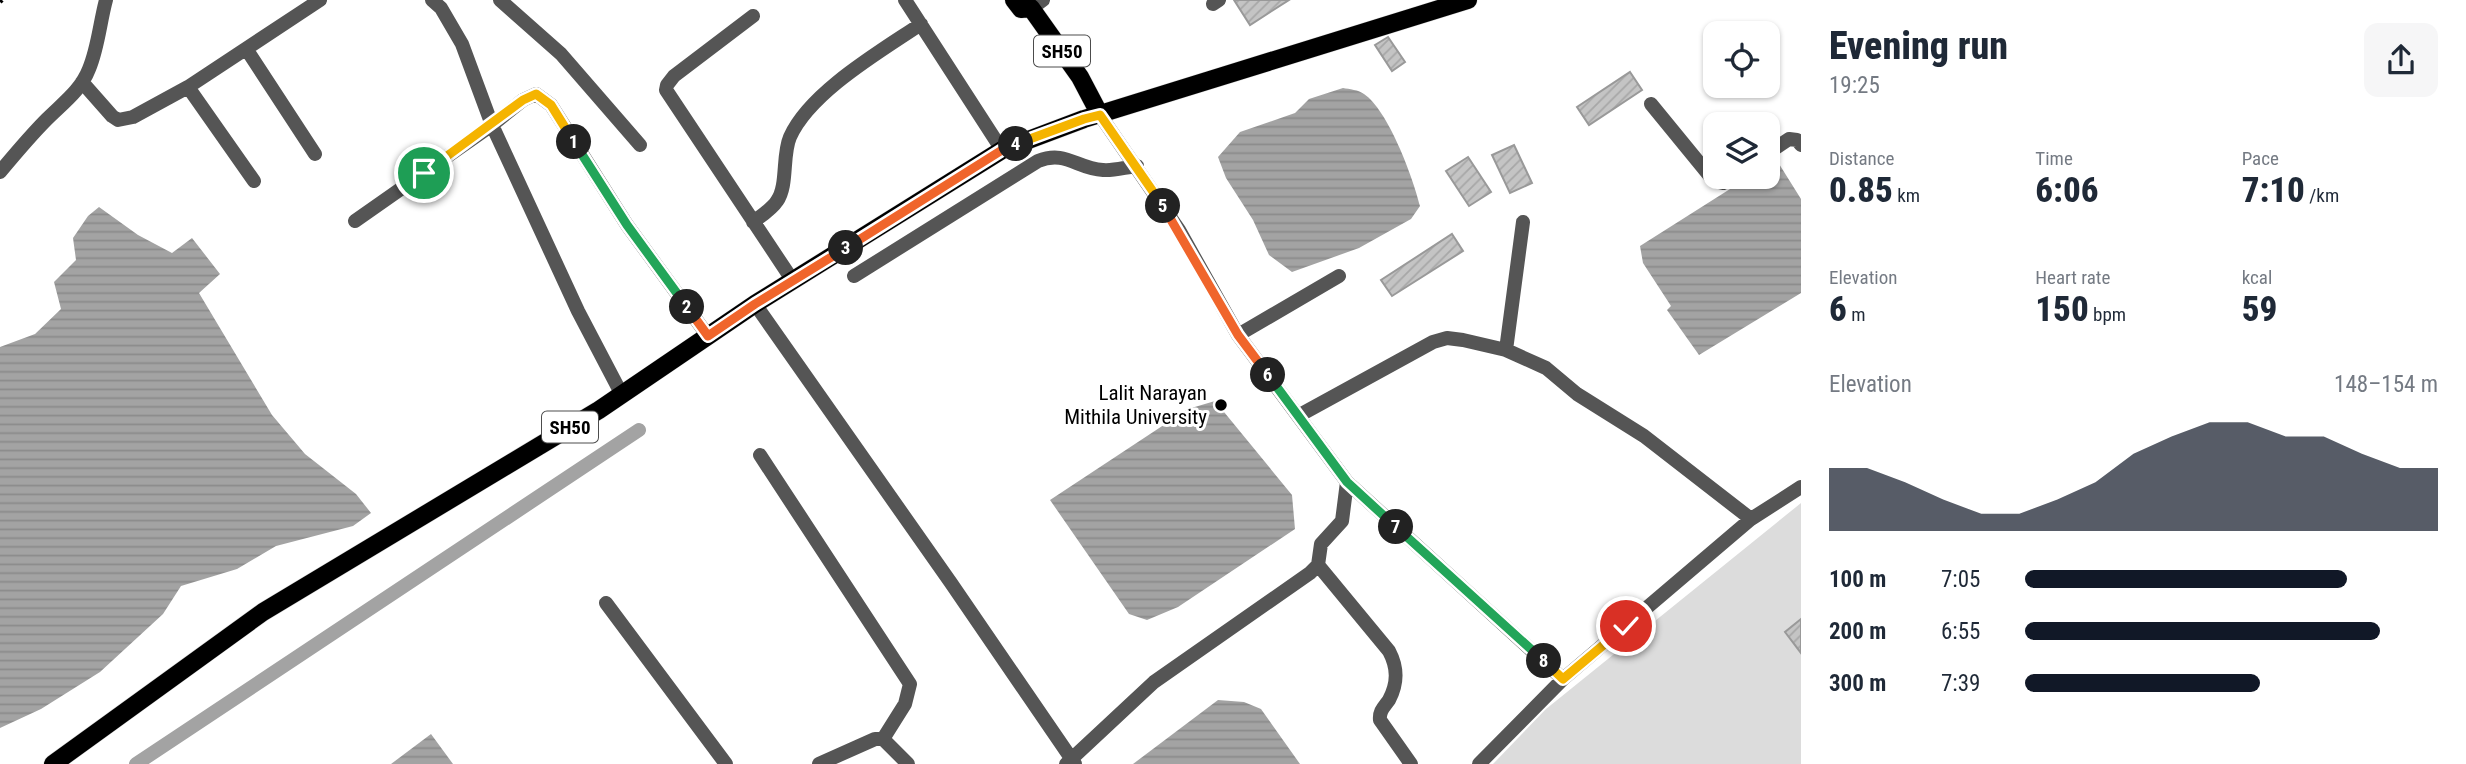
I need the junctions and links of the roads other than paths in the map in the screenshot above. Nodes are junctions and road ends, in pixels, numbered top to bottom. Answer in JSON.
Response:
{"nodes":[{"id":1,"x":106,"y":0,"type":"edge"},
{"id":2,"x":320,"y":0,"type":"edge"},
{"id":3,"x":455,"y":0,"type":"edge"},
{"id":4,"x":500,"y":0,"type":"edge"},
{"id":5,"x":905,"y":0,"type":"edge"},
{"id":6,"x":1014,"y":0,"type":"edge"},
{"id":7,"x":1468,"y":0,"type":"edge"},
{"id":8,"x":1035,"y":2,"type":"edge"},
{"id":9,"x":437,"y":4,"type":"edge"},
{"id":10,"x":753,"y":16,"type":"dead end"},
{"id":11,"x":921,"y":24,"type":"junction"},
{"id":12,"x":247,"y":50,"type":"junction"},
{"id":13,"x":82,"y":82,"type":"junction"},
{"id":14,"x":188,"y":87,"type":"junction"},
{"id":15,"x":1651,"y":104,"type":"dead end"},
{"id":16,"x":1100,"y":115,"type":"junction"},
{"id":17,"x":492,"y":125,"type":"junction"},
{"id":18,"x":640,"y":145,"type":"dead end"},
{"id":19,"x":1780,"y":145,"type":"edge"},
{"id":20,"x":1801,"y":145,"type":"edge"},
{"id":21,"x":1002,"y":150,"type":"junction"},
{"id":22,"x":315,"y":154,"type":"dead end"},
{"id":23,"x":1137,"y":166,"type":"junction"},
{"id":24,"x":1703,"y":168,"type":"edge"},
{"id":25,"x":0,"y":172,"type":"edge"},
{"id":26,"x":254,"y":181,"type":"dead end"},
{"id":27,"x":355,"y":220,"type":"dead end"},
{"id":28,"x":753,"y":222,"type":"junction"},
{"id":29,"x":1523,"y":222,"type":"dead end"},
{"id":30,"x":854,"y":276,"type":"dead end"},
{"id":31,"x":1339,"y":276,"type":"dead end"},
{"id":32,"x":793,"y":281,"type":"junction"},
{"id":33,"x":755,"y":304,"type":"junction"},
{"id":34,"x":1238,"y":335,"type":"junction"},
{"id":35,"x":708,"y":336,"type":"junction"},
{"id":36,"x":1506,"y":350,"type":"junction"},
{"id":37,"x":622,"y":395,"type":"junction"},
{"id":38,"x":1298,"y":416,"type":"junction"},
{"id":39,"x":760,"y":455,"type":"dead end"},
{"id":40,"x":1347,"y":482,"type":"junction"},
{"id":41,"x":1801,"y":487,"type":"edge"},
{"id":42,"x":1751,"y":519,"type":"junction"},
{"id":43,"x":1318,"y":565,"type":"junction"},
{"id":44,"x":606,"y":603,"type":"dead end"},
{"id":45,"x":1563,"y":679,"type":"junction"},
{"id":46,"x":883,"y":739,"type":"junction"},
{"id":47,"x":844,"y":760,"type":"edge"},
{"id":48,"x":1071,"y":762,"type":"edge"},
{"id":49,"x":53,"y":764,"type":"edge"},
{"id":50,"x":726,"y":764,"type":"edge"},
{"id":51,"x":819,"y":764,"type":"edge"},
{"id":52,"x":908,"y":764,"type":"edge"},
{"id":53,"x":1411,"y":764,"type":"edge"},
{"id":54,"x":1479,"y":764,"type":"edge"}],
"edges":[{"from":1,"to":13,"type":"street"},
{"from":2,"to":12,"type":"street"},
{"from":3,"to":9,"type":"street"},
{"from":4,"to":18,"type":"street"},
{"from":5,"to":11,"type":"street"},
{"from":6,"to":8,"type":"main road","number":"SH50"},
{"from":7,"to":16,"type":"main road"},
{"from":8,"to":16,"type":"main road","number":"SH50"},
{"from":9,"to":17,"type":"street"},
{"from":10,"to":28,"type":"street"},
{"from":11,"to":21,"type":"street"},
{"from":11,"to":28,"type":"street"},
{"from":12,"to":14,"type":"street"},
{"from":12,"to":22,"type":"street"},
{"from":13,"to":14,"type":"street"},
{"from":13,"to":25,"type":"street"},
{"from":14,"to":26,"type":"street"},
{"from":15,"to":24,"type":"street"},
{"from":16,"to":21,"type":"main road","number":"SH50"},
{"from":16,"to":23,"type":"street"},
{"from":17,"to":27,"type":"street"},
{"from":17,"to":35,"type":"street"},
{"from":17,"to":37,"type":"street"},
{"from":19,"to":20,"type":"street"},
{"from":21,"to":32,"type":"main road","number":"SH50"},
{"from":23,"to":30,"type":"street"},
{"from":23,"to":34,"type":"street"},
{"from":28,"to":32,"type":"street"},
{"from":29,"to":36,"type":"street"},
{"from":31,"to":34,"type":"street"},
{"from":32,"to":33,"type":"main road","number":"SH50"},
{"from":33,"to":35,"type":"main road","number":"SH50"},
{"from":33,"to":48,"type":"street"},
{"from":34,"to":38,"type":"street"},
{"from":35,"to":37,"type":"main road","number":"SH50"},
{"from":36,"to":38,"type":"street"},
{"from":36,"to":42,"type":"street"},
{"from":37,"to":49,"type":"main road","number":"SH50"},
{"from":38,"to":40,"type":"street"},
{"from":39,"to":46,"type":"street"},
{"from":40,"to":43,"type":"street"},
{"from":40,"to":45,"type":"street"},
{"from":41,"to":42,"type":"street"},
{"from":42,"to":45,"type":"street"},
{"from":43,"to":48,"type":"street"},
{"from":43,"to":53,"type":"street"},
{"from":44,"to":50,"type":"street"},
{"from":45,"to":54,"type":"street"},
{"from":46,"to":47,"type":"street"},
{"from":46,"to":52,"type":"street"},
{"from":47,"to":51,"type":"street"}]}
